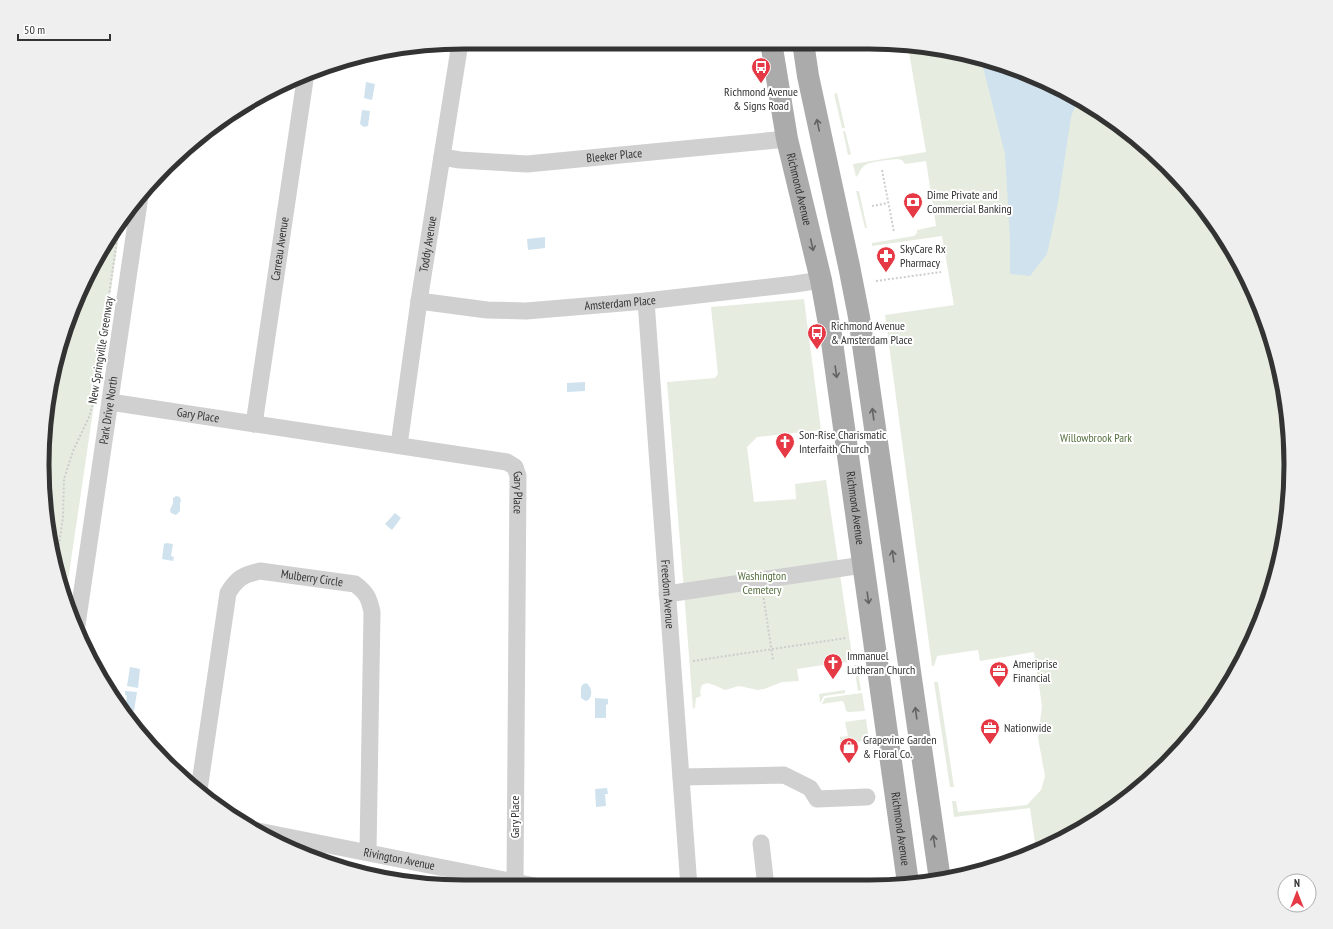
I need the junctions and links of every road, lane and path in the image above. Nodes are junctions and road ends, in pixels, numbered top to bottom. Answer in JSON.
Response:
{"nodes":[{"id":1,"x":459,"y":49,"type":"edge"},
{"id":2,"x":772,"y":49,"type":"edge"},
{"id":3,"x":804,"y":49,"type":"edge"},
{"id":4,"x":305,"y":81,"type":"edge"},
{"id":5,"x":787,"y":139,"type":"junction"},
{"id":6,"x":442,"y":157,"type":"junction"},
{"id":7,"x":882,"y":170,"type":"dead end"},
{"id":8,"x":888,"y":203,"type":"junction"},
{"id":9,"x":872,"y":206,"type":"dead end"},
{"id":10,"x":138,"y":208,"type":"edge"},
{"id":11,"x":894,"y":232,"type":"dead end"},
{"id":12,"x":117,"y":237,"type":"edge"},
{"id":13,"x":941,"y":272,"type":"dead end"},
{"id":14,"x":821,"y":280,"type":"junction"},
{"id":15,"x":876,"y":281,"type":"dead end"},
{"id":16,"x":419,"y":301,"type":"junction"},
{"id":17,"x":646,"y":301,"type":"junction"},
{"id":18,"x":110,"y":402,"type":"junction"},
{"id":19,"x":254,"y":424,"type":"junction"},
{"id":20,"x":399,"y":445,"type":"junction"},
{"id":21,"x":58,"y":551,"type":"edge"},
{"id":22,"x":863,"y":565,"type":"junction"},
{"id":23,"x":761,"y":580,"type":"junction"},
{"id":24,"x":667,"y":594,"type":"junction"},
{"id":25,"x":78,"y":617,"type":"edge"},
{"id":26,"x":846,"y":638,"type":"dead end"},
{"id":27,"x":772,"y":649,"type":"junction"},
{"id":28,"x":773,"y":660,"type":"dead end"},
{"id":29,"x":693,"y":661,"type":"dead end"},
{"id":30,"x":681,"y":777,"type":"junction"},
{"id":31,"x":200,"y":784,"type":"edge"},
{"id":32,"x":867,"y":796,"type":"dead end"},
{"id":33,"x":276,"y":835,"type":"edge"},
{"id":34,"x":761,"y":842,"type":"dead end"},
{"id":35,"x":368,"y":852,"type":"junction"},
{"id":36,"x":939,"y":874,"type":"edge"},
{"id":37,"x":907,"y":878,"type":"edge"},
{"id":38,"x":505,"y":880,"type":"edge"},
{"id":39,"x":515,"y":880,"type":"edge"},
{"id":40,"x":688,"y":880,"type":"edge"},
{"id":41,"x":765,"y":880,"type":"edge"}],
"edges":[{"from":1,"to":6,"type":"street","name":"Toddy Avenue"},
{"from":2,"to":5,"type":"main road","name":"Richmond Avenue"},
{"from":36,"to":3,"type":"main road","one_way":true},
{"from":4,"to":19,"type":"street","name":"Carreau Avenue"},
{"from":5,"to":6,"type":"street","name":"Bleeker Place"},
{"from":5,"to":14,"type":"main road","name":"Richmond Avenue","one_way":true},
{"from":6,"to":16,"type":"street","name":"Toddy Avenue"},
{"from":7,"to":8,"type":"path"},
{"from":8,"to":9,"type":"path"},
{"from":8,"to":11,"type":"path"},
{"from":10,"to":18,"type":"street","name":"Park Drive North"},
{"from":12,"to":21,"type":"path","name":"New Springville Greenway"},
{"from":13,"to":15,"type":"path"},
{"from":14,"to":17,"type":"street","name":"Amsterdam Place"},
{"from":14,"to":22,"type":"main road","name":"Richmond Avenue","one_way":true},
{"from":16,"to":17,"type":"street","name":"Amsterdam Place"},
{"from":16,"to":20,"type":"street","name":"Toddy Avenue"},
{"from":17,"to":24,"type":"street","name":"Freedom Avenue"},
{"from":18,"to":19,"type":"street","name":"Gary Place"},
{"from":18,"to":25,"type":"street","name":"Park Drive North"},
{"from":19,"to":20,"type":"street","name":"Gary Place"},
{"from":20,"to":39,"type":"street","name":"Gary Place"},
{"from":22,"to":23,"type":"street"},
{"from":22,"to":37,"type":"main road","name":"Richmond Avenue","one_way":true},
{"from":23,"to":24,"type":"street"},
{"from":23,"to":27,"type":"path"},
{"from":24,"to":30,"type":"street","name":"Freedom Avenue"},
{"from":26,"to":27,"type":"path"},
{"from":27,"to":28,"type":"path"},
{"from":27,"to":29,"type":"path"},
{"from":30,"to":32,"type":"street"},
{"from":30,"to":40,"type":"street","name":"Freedom Avenue"},
{"from":31,"to":35,"type":"street","name":"Mulberry Circle"},
{"from":33,"to":35,"type":"street","name":"Rivington Avenue"},
{"from":34,"to":41,"type":"street"},
{"from":35,"to":38,"type":"street","name":"Rivington Avenue"}]}
